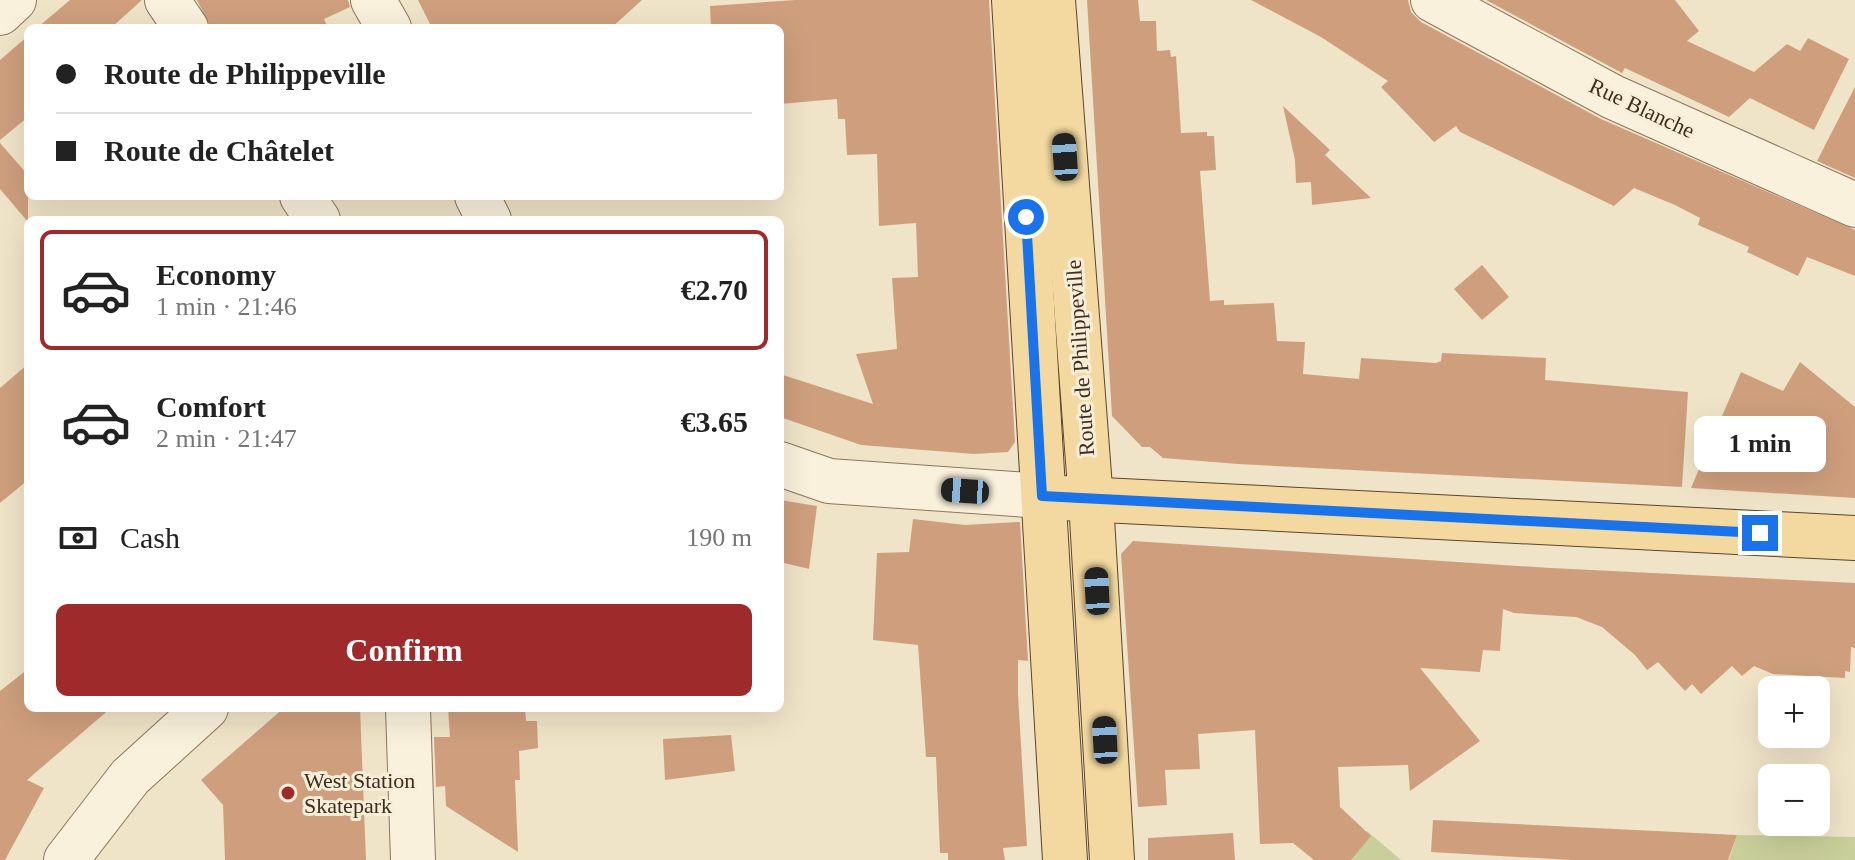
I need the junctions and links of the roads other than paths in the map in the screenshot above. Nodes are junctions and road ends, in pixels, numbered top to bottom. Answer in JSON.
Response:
{"nodes":[{"id":1,"x":14,"y":0,"type":"edge"},
{"id":2,"x":167,"y":0,"type":"edge"},
{"id":3,"x":373,"y":0,"type":"edge"},
{"id":4,"x":1014,"y":0,"type":"edge"},
{"id":5,"x":1053,"y":0,"type":"edge"},
{"id":6,"x":1433,"y":0,"type":"edge"},
{"id":7,"x":0,"y":13,"type":"edge"},
{"id":8,"x":183,"y":24,"type":"edge"},
{"id":9,"x":387,"y":24,"type":"edge"},
{"id":10,"x":1855,"y":205,"type":"edge"},
{"id":11,"x":784,"y":465,"type":"edge"},
{"id":12,"x":1042,"y":496,"type":"junction"},
{"id":13,"x":1091,"y":501,"type":"junction"},
{"id":14,"x":1855,"y":538,"type":"edge"},
{"id":15,"x":202,"y":712,"type":"edge"},
{"id":16,"x":408,"y":712,"type":"edge"},
{"id":17,"x":66,"y":860,"type":"edge"},
{"id":18,"x":413,"y":860,"type":"edge"},
{"id":19,"x":1065,"y":860,"type":"edge"},
{"id":20,"x":1112,"y":860,"type":"edge"}],
"edges":[{"from":1,"to":7,"type":"street"},
{"from":2,"to":8,"type":"street"},
{"from":3,"to":9,"type":"street"},
{"from":4,"to":12,"type":"main road","name":"Route de Philippeville"},
{"from":5,"to":13,"type":"main road","name":"Route de Philippeville"},
{"from":6,"to":10,"type":"street","name":"Rue Blanche"},
{"from":11,"to":12,"type":"street"},
{"from":12,"to":13,"type":"main road"},
{"from":12,"to":19,"type":"main road","name":"Route de Philippeville"},
{"from":13,"to":14,"type":"main road"},
{"from":13,"to":20,"type":"main road","name":"Route de Philippeville"},
{"from":15,"to":17,"type":"street"},
{"from":16,"to":18,"type":"street"}]}
